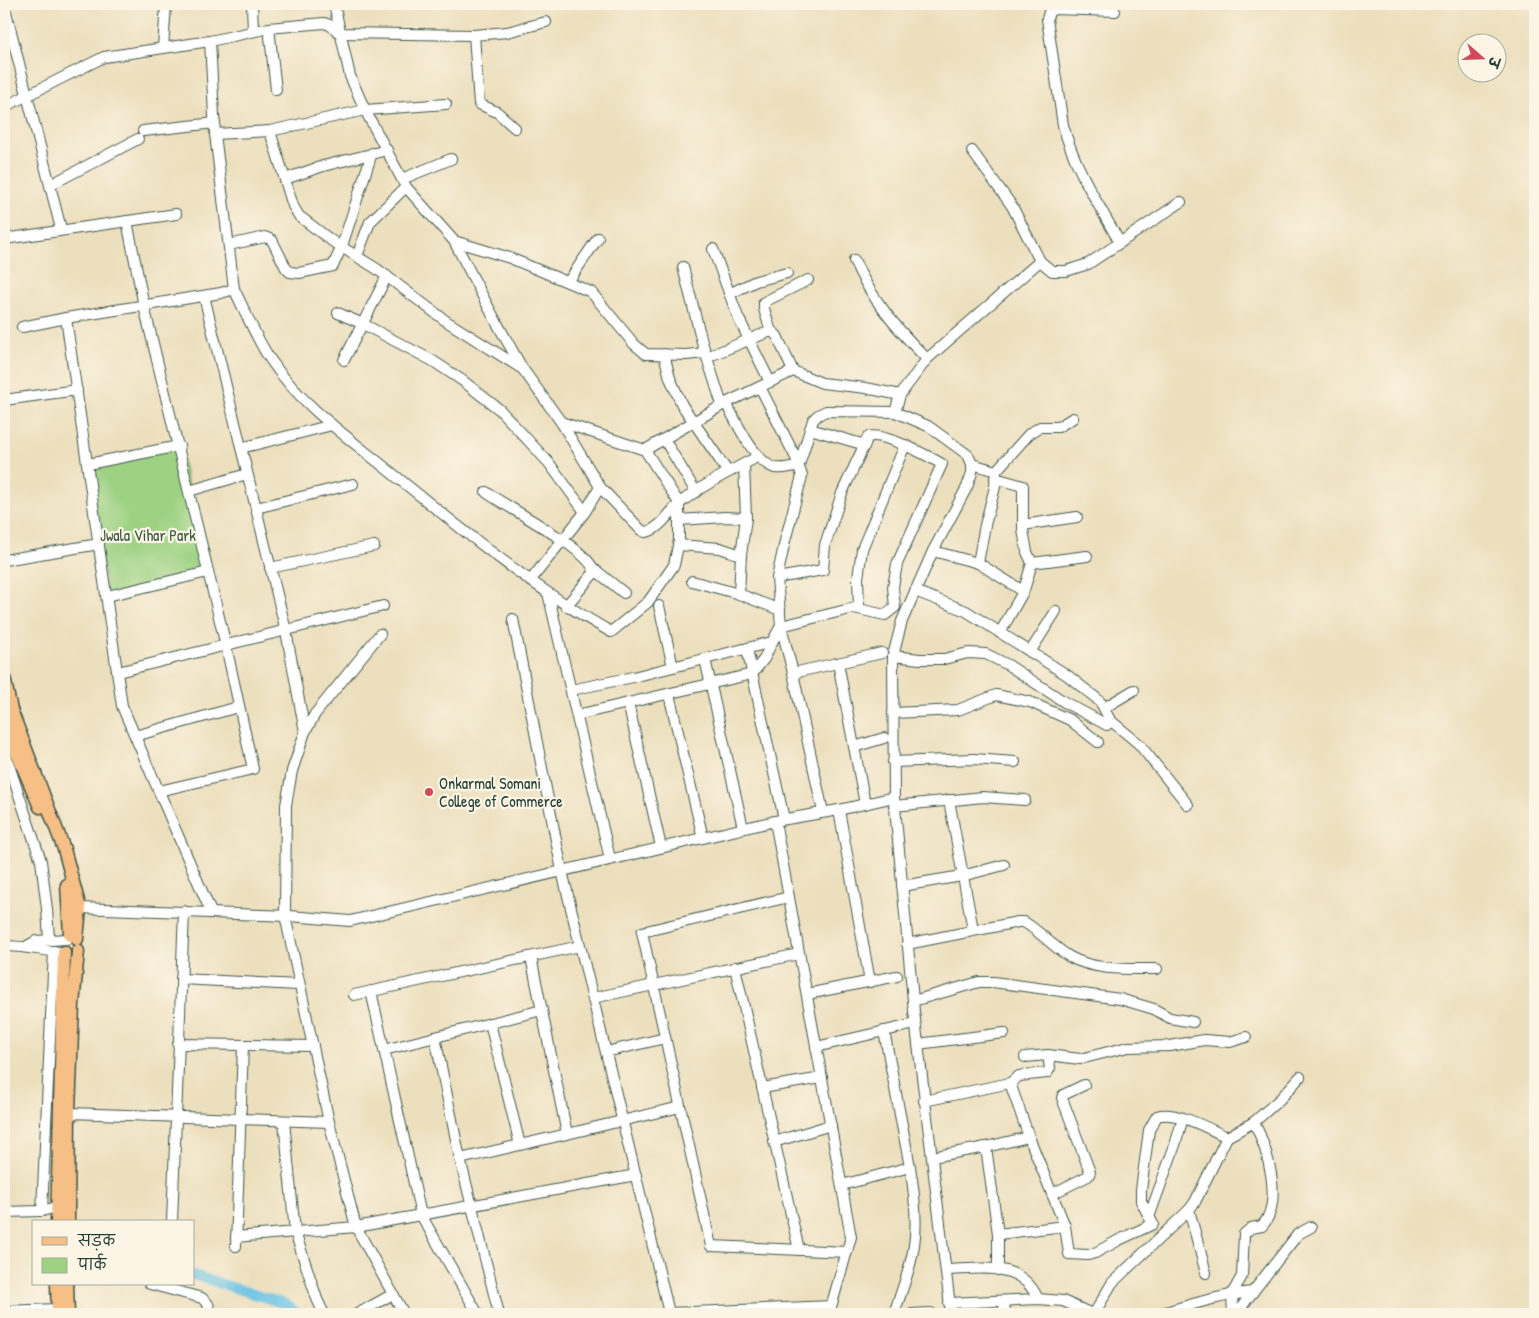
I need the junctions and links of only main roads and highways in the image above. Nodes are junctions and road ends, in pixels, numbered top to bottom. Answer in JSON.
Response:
{"nodes":[{"id":1,"x":4,"y":677,"type":"edge"},
{"id":2,"x":6,"y":700,"type":"edge"},
{"id":3,"x":4,"y":723,"type":"edge"},
{"id":4,"x":73,"y":942,"type":"junction"},
{"id":5,"x":62,"y":1215,"type":"edge"},
{"id":6,"x":57,"y":1286,"type":"edge"},
{"id":7,"x":67,"y":1286,"type":"edge"},
{"id":8,"x":61,"y":1312,"type":"edge"}],
"edges":[{"from":1,"to":2,"type":"main road"},
{"from":2,"to":4,"type":"main road"},
{"from":3,"to":4,"type":"main road"},
{"from":4,"to":5,"type":"main road"},
{"from":4,"to":5,"type":"main road"},
{"from":6,"to":8,"type":"main road"},
{"from":7,"to":8,"type":"main road"}]}
